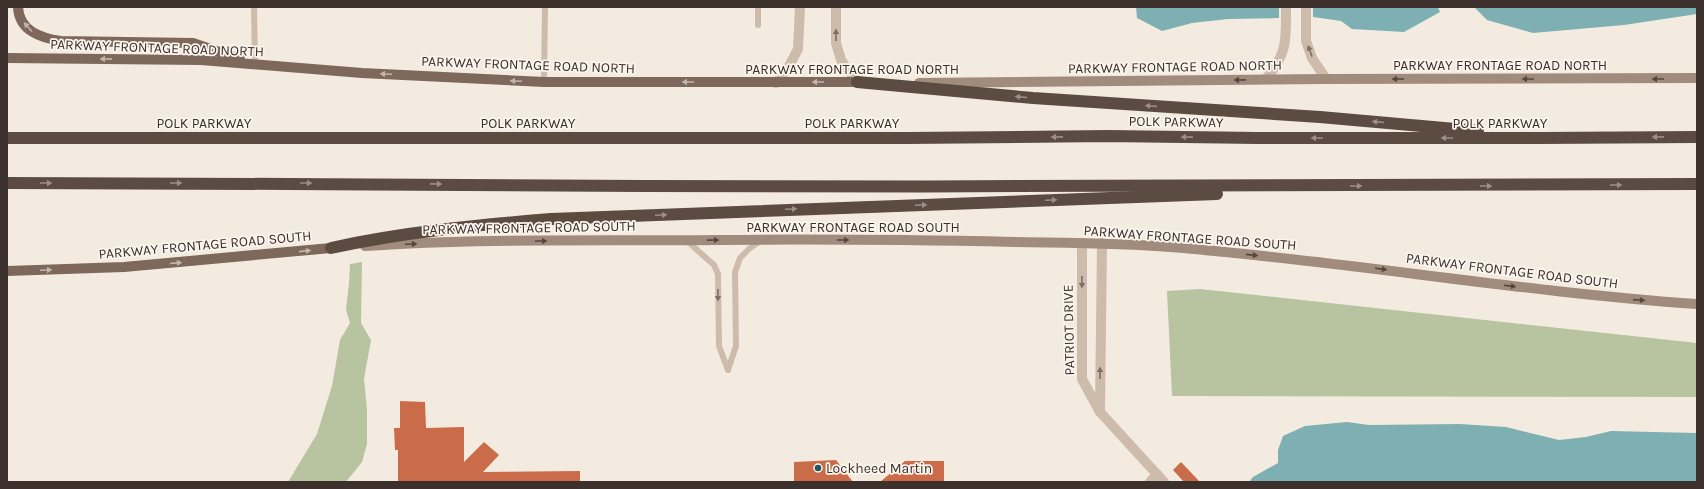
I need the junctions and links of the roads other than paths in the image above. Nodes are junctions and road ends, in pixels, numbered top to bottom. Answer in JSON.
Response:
{"nodes":[{"id":1,"x":18,"y":7,"type":"edge"},
{"id":2,"x":254,"y":7,"type":"edge"},
{"id":3,"x":544,"y":7,"type":"edge"},
{"id":4,"x":758,"y":7,"type":"edge"},
{"id":5,"x":800,"y":7,"type":"edge"},
{"id":6,"x":836,"y":7,"type":"edge"},
{"id":7,"x":1286,"y":7,"type":"edge"},
{"id":8,"x":1306,"y":7,"type":"edge"},
{"id":9,"x":758,"y":25,"type":"dead end"},
{"id":10,"x":7,"y":58,"type":"edge"},
{"id":11,"x":255,"y":64,"type":"junction"},
{"id":12,"x":1697,"y":78,"type":"edge"},
{"id":13,"x":1266,"y":79,"type":"junction"},
{"id":14,"x":1326,"y":79,"type":"junction"},
{"id":15,"x":544,"y":82,"type":"junction"},
{"id":16,"x":776,"y":82,"type":"junction"},
{"id":17,"x":857,"y":82,"type":"junction"},
{"id":18,"x":1697,"y":137,"type":"edge"},
{"id":19,"x":7,"y":138,"type":"edge"},
{"id":20,"x":1542,"y":138,"type":"junction"},
{"id":21,"x":7,"y":183,"type":"edge"},
{"id":22,"x":1697,"y":184,"type":"edge"},
{"id":23,"x":1317,"y":186,"type":"junction"},
{"id":24,"x":762,"y":240,"type":"junction"},
{"id":25,"x":687,"y":241,"type":"junction"},
{"id":26,"x":1082,"y":243,"type":"junction"},
{"id":27,"x":1102,"y":244,"type":"junction"},
{"id":28,"x":331,"y":248,"type":"junction"},
{"id":29,"x":7,"y":271,"type":"edge"},
{"id":30,"x":1697,"y":304,"type":"edge"},
{"id":31,"x":1100,"y":412,"type":"junction"},
{"id":32,"x":1153,"y":478,"type":"edge"},
{"id":33,"x":1164,"y":482,"type":"edge"}],
"edges":[{"from":11,"to":1,"type":"main road","one_way":true},
{"from":2,"to":11,"type":"lane"},
{"from":3,"to":15,"type":"lane"},
{"from":4,"to":9,"type":"lane"},
{"from":5,"to":16,"type":"street"},
{"from":17,"to":6,"type":"street","one_way":true},
{"from":7,"to":13,"type":"street"},
{"from":14,"to":8,"type":"street","one_way":true},
{"from":11,"to":10,"type":"main road","name":"PARKWAY FRONTAGE ROAD NORTH","one_way":true},
{"from":15,"to":11,"type":"main road","name":"PARKWAY FRONTAGE ROAD NORTH","one_way":true},
{"from":12,"to":14,"type":"main road","name":"PARKWAY FRONTAGE ROAD NORTH","one_way":true},
{"from":13,"to":14,"type":"main road","name":"PARKWAY FRONTAGE ROAD NORTH"},
{"from":13,"to":17,"type":"main road","name":"PARKWAY FRONTAGE ROAD NORTH","one_way":true},
{"from":16,"to":15,"type":"main road","name":"PARKWAY FRONTAGE ROAD NORTH","one_way":true},
{"from":17,"to":16,"type":"main road","name":"PARKWAY FRONTAGE ROAD NORTH","one_way":true},
{"from":20,"to":17,"type":"highway","one_way":true},
{"from":18,"to":20,"type":"highway","name":"POLK PARKWAY","one_way":true},
{"from":20,"to":19,"type":"highway","name":"POLK PARKWAY","one_way":true},
{"from":21,"to":23,"type":"highway","one_way":true},
{"from":23,"to":22,"type":"highway","one_way":true},
{"from":28,"to":23,"type":"highway","one_way":true},
{"from":25,"to":24,"type":"main road","name":"PARKWAY FRONTAGE ROAD SOUTH","one_way":true},
{"from":25,"to":24,"type":"lane","one_way":true},
{"from":24,"to":26,"type":"main road","name":"PARKWAY FRONTAGE ROAD SOUTH","one_way":true},
{"from":28,"to":25,"type":"main road","name":"PARKWAY FRONTAGE ROAD SOUTH","one_way":true},
{"from":26,"to":27,"type":"main road","name":"PARKWAY FRONTAGE ROAD SOUTH"},
{"from":26,"to":31,"type":"street","name":"PATRIOT DRIVE","one_way":true},
{"from":27,"to":30,"type":"main road","name":"PARKWAY FRONTAGE ROAD SOUTH","one_way":true},
{"from":31,"to":27,"type":"street","one_way":true},
{"from":29,"to":28,"type":"main road","name":"PARKWAY FRONTAGE ROAD SOUTH","one_way":true},
{"from":31,"to":32,"type":"street","name":"PATRIOT DRIVE"},
{"from":32,"to":33,"type":"street","name":"PATRIOT DRIVE"}]}
